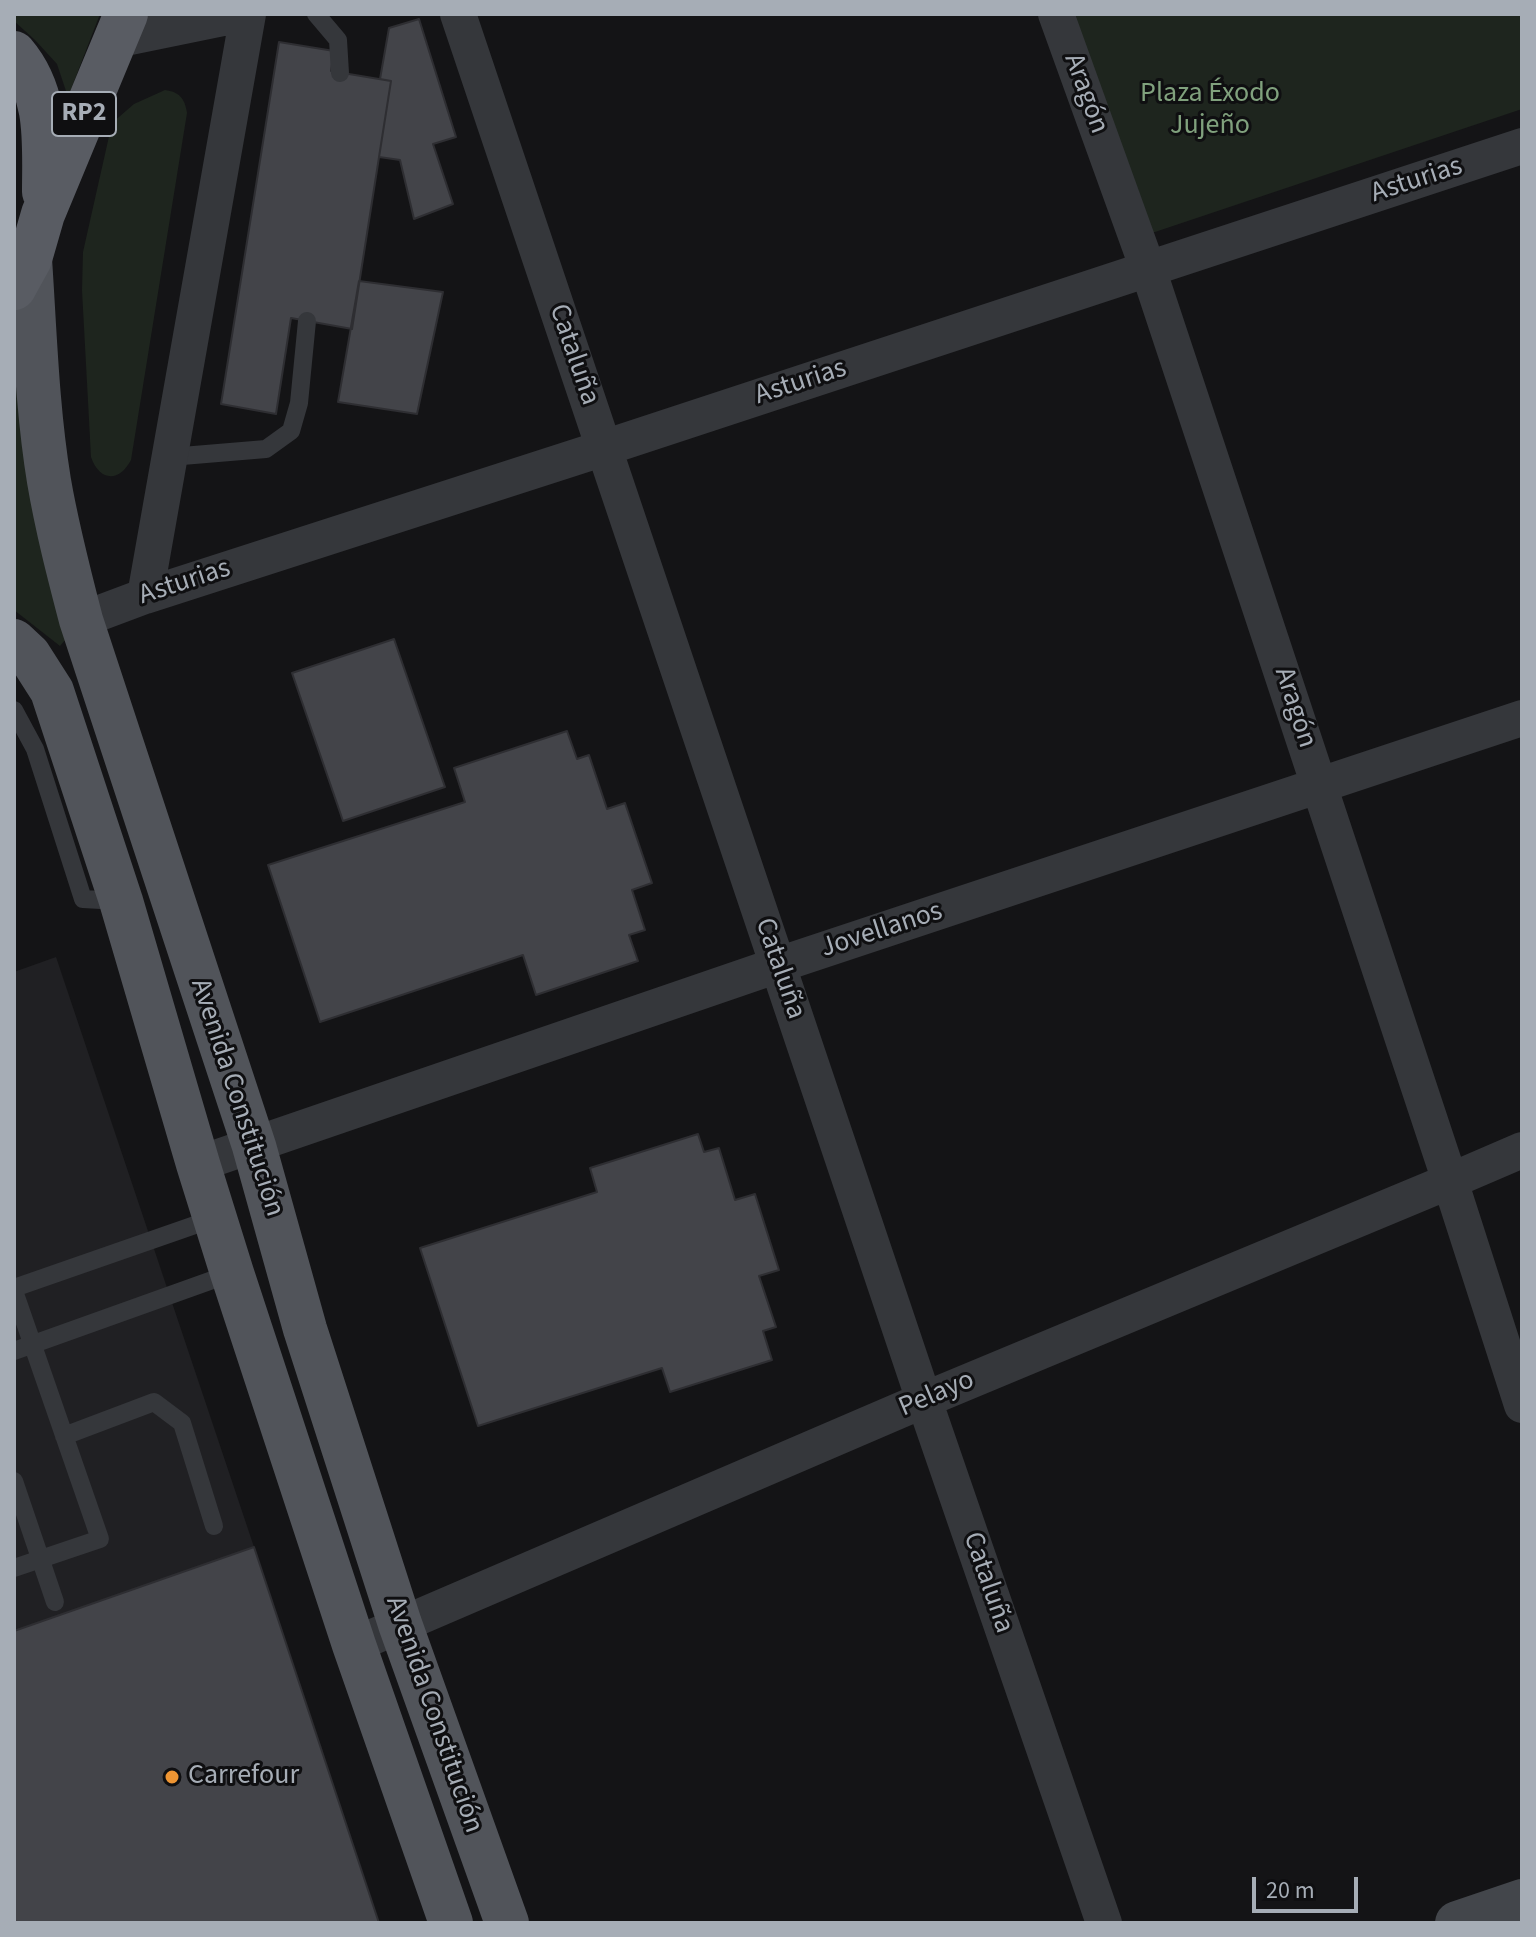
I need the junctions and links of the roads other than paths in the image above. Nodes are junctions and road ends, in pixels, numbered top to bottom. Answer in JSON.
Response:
{"nodes":[{"id":1,"x":242,"y":14,"type":"edge"},
{"id":2,"x":248,"y":14,"type":"edge"},
{"id":3,"x":316,"y":14,"type":"edge"},
{"id":4,"x":458,"y":14,"type":"edge"},
{"id":5,"x":1056,"y":14,"type":"edge"},
{"id":6,"x":120,"y":27,"type":"edge"},
{"id":7,"x":14,"y":53,"type":"edge"},
{"id":8,"x":340,"y":73,"type":"dead end"},
{"id":9,"x":1522,"y":146,"type":"edge"},
{"id":10,"x":43,"y":214,"type":"junction"},
{"id":11,"x":1148,"y":269,"type":"junction"},
{"id":12,"x":22,"y":273,"type":"edge"},
{"id":13,"x":307,"y":321,"type":"dead end"},
{"id":14,"x":604,"y":448,"type":"junction"},
{"id":15,"x":170,"y":457,"type":"junction"},
{"id":16,"x":145,"y":596,"type":"junction"},
{"id":17,"x":81,"y":620,"type":"junction"},
{"id":18,"x":14,"y":641,"type":"edge"},
{"id":19,"x":14,"y":710,"type":"edge"},
{"id":20,"x":1522,"y":718,"type":"edge"},
{"id":21,"x":1319,"y":785,"type":"junction"},
{"id":22,"x":121,"y":901,"type":"junction"},
{"id":23,"x":778,"y":965,"type":"junction"},
{"id":24,"x":254,"y":1146,"type":"junction"},
{"id":25,"x":1522,"y":1150,"type":"edge"},
{"id":26,"x":198,"y":1164,"type":"junction"},
{"id":27,"x":1450,"y":1181,"type":"junction"},
{"id":28,"x":215,"y":1218,"type":"junction"},
{"id":29,"x":232,"y":1273,"type":"junction"},
{"id":30,"x":14,"y":1290,"type":"edge"},
{"id":31,"x":33,"y":1344,"type":"junction"},
{"id":32,"x":14,"y":1351,"type":"edge"},
{"id":33,"x":924,"y":1400,"type":"junction"},
{"id":34,"x":1522,"y":1405,"type":"edge"},
{"id":35,"x":64,"y":1436,"type":"junction"},
{"id":36,"x":14,"y":1481,"type":"edge"},
{"id":37,"x":214,"y":1526,"type":"dead end"},
{"id":38,"x":40,"y":1559,"type":"junction"},
{"id":39,"x":14,"y":1568,"type":"edge"},
{"id":40,"x":55,"y":1602,"type":"dead end"},
{"id":41,"x":400,"y":1624,"type":"junction"},
{"id":42,"x":354,"y":1645,"type":"junction"},
{"id":43,"x":1522,"y":1901,"type":"edge"},
{"id":44,"x":451,"y":1923,"type":"edge"},
{"id":45,"x":507,"y":1923,"type":"edge"},
{"id":46,"x":1104,"y":1923,"type":"edge"},
{"id":47,"x":1457,"y":1923,"type":"edge"}],
"edges":[{"from":1,"to":6,"type":"street"},
{"from":2,"to":15,"type":"street"},
{"from":3,"to":8,"type":"lane"},
{"from":4,"to":14,"type":"street","name":"Cataluña"},
{"from":5,"to":11,"type":"street","name":"Aragón"},
{"from":6,"to":10,"type":"highway","number":"RP2"},
{"from":7,"to":10,"type":"highway","number":"RP2"},
{"from":9,"to":11,"type":"street","name":"Asturias"},
{"from":10,"to":12,"type":"highway","number":"RP2"},
{"from":11,"to":14,"type":"street","name":"Asturias"},
{"from":11,"to":21,"type":"street","name":"Aragón"},
{"from":12,"to":17,"type":"main road","name":"Avenida Constitución"},
{"from":13,"to":15,"type":"lane"},
{"from":14,"to":16,"type":"street","name":"Asturias"},
{"from":14,"to":23,"type":"street","name":"Cataluña"},
{"from":15,"to":16,"type":"street"},
{"from":16,"to":17,"type":"street","name":"Asturias"},
{"from":17,"to":24,"type":"main road","name":"Avenida Constitución"},
{"from":18,"to":22,"type":"main road","name":"Avenida Constitución"},
{"from":19,"to":22,"type":"lane"},
{"from":20,"to":21,"type":"street","name":"Jovellanos"},
{"from":21,"to":23,"type":"street","name":"Jovellanos"},
{"from":21,"to":27,"type":"street","name":"Aragón"},
{"from":22,"to":26,"type":"main road","name":"Avenida Constitución"},
{"from":23,"to":24,"type":"street","name":"Jovellanos"},
{"from":23,"to":33,"type":"street","name":"Cataluña"},
{"from":24,"to":26,"type":"street","name":"Jovellanos"},
{"from":24,"to":41,"type":"main road","name":"Avenida Constitución"},
{"from":25,"to":27,"type":"street","name":"Pelayo"},
{"from":26,"to":28,"type":"main road","name":"Avenida Constitución"},
{"from":27,"to":33,"type":"street","name":"Pelayo"},
{"from":27,"to":34,"type":"street","name":"Aragón"},
{"from":28,"to":29,"type":"main road","name":"Avenida Constitución"},
{"from":28,"to":30,"type":"lane"},
{"from":29,"to":31,"type":"lane"},
{"from":29,"to":42,"type":"main road","name":"Avenida Constitución"},
{"from":30,"to":31,"type":"lane"},
{"from":31,"to":32,"type":"lane"},
{"from":31,"to":35,"type":"lane"},
{"from":33,"to":41,"type":"street","name":"Pelayo"},
{"from":33,"to":46,"type":"street","name":"Cataluña"},
{"from":35,"to":37,"type":"lane"},
{"from":35,"to":38,"type":"lane"},
{"from":36,"to":38,"type":"lane"},
{"from":38,"to":39,"type":"lane"},
{"from":38,"to":40,"type":"lane"},
{"from":41,"to":42,"type":"street","name":"Pelayo"},
{"from":41,"to":45,"type":"main road","name":"Avenida Constitución"},
{"from":42,"to":44,"type":"main road","name":"Avenida Constitución"},
{"from":43,"to":47,"type":"main road"}]}
